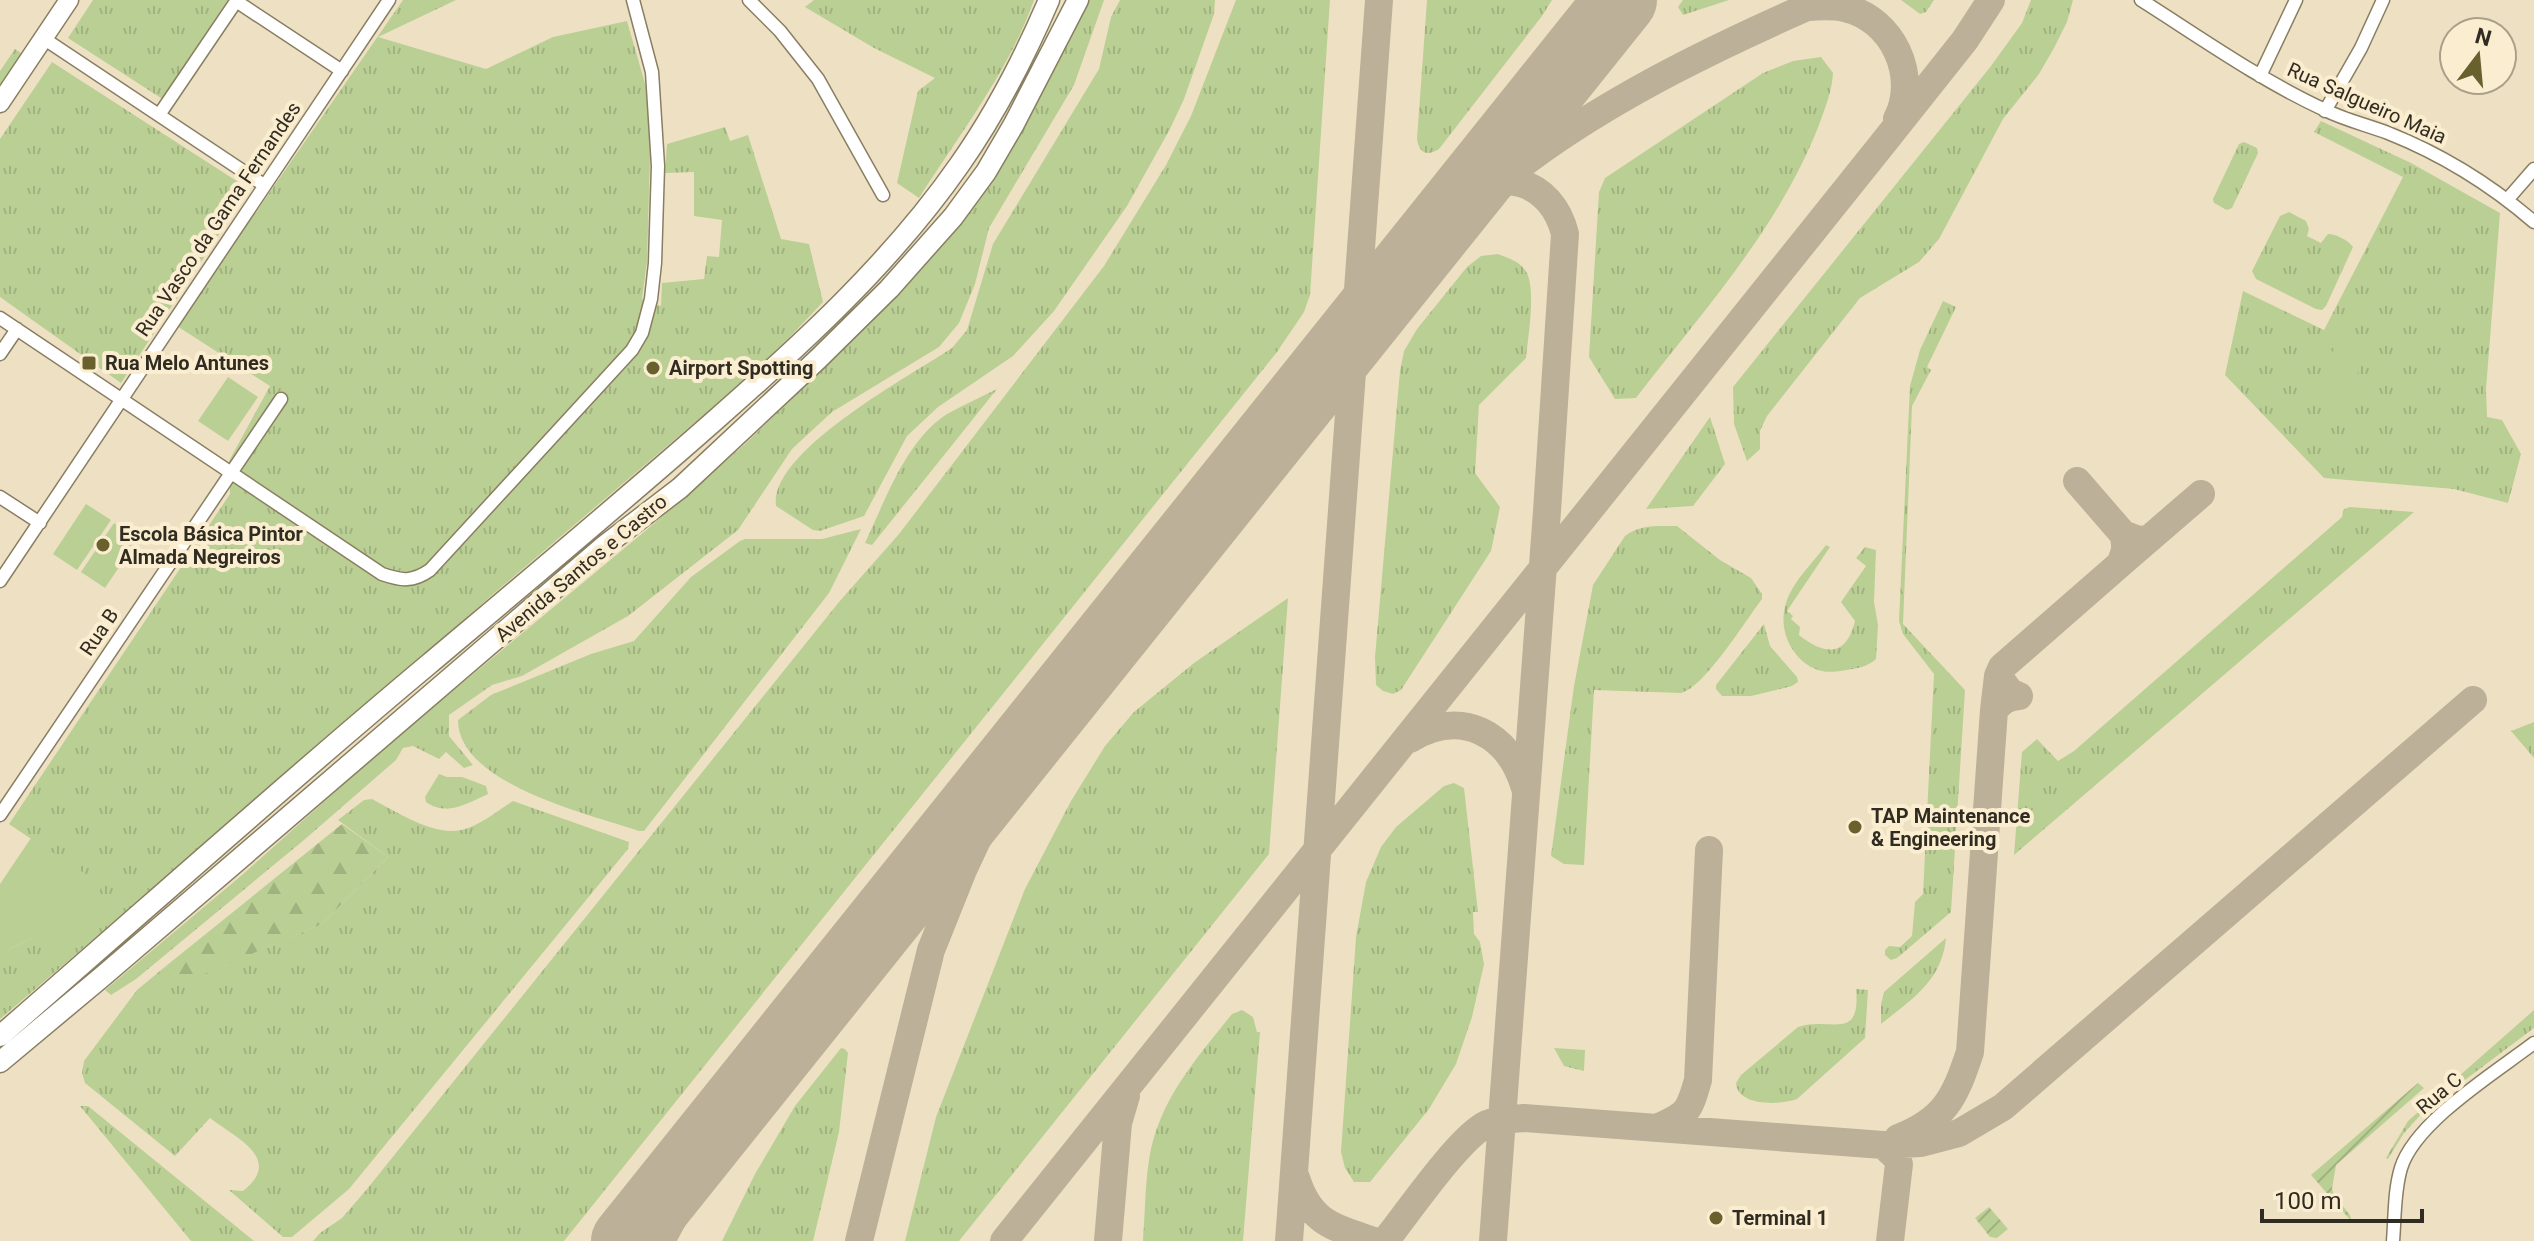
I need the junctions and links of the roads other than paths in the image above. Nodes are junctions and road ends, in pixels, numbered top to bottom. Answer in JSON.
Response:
{"nodes":[{"id":1,"x":69,"y":0,"type":"edge"},
{"id":2,"x":237,"y":0,"type":"edge"},
{"id":3,"x":389,"y":0,"type":"edge"},
{"id":4,"x":633,"y":0,"type":"edge"},
{"id":5,"x":749,"y":0,"type":"edge"},
{"id":6,"x":1049,"y":0,"type":"edge"},
{"id":7,"x":1078,"y":0,"type":"edge"},
{"id":8,"x":2141,"y":0,"type":"edge"},
{"id":9,"x":2296,"y":0,"type":"edge"},
{"id":10,"x":2383,"y":0,"type":"edge"},
{"id":11,"x":43,"y":38,"type":"junction"},
{"id":12,"x":342,"y":71,"type":"junction"},
{"id":13,"x":2260,"y":76,"type":"junction"},
{"id":14,"x":0,"y":103,"type":"edge"},
{"id":15,"x":2325,"y":111,"type":"junction"},
{"id":16,"x":159,"y":115,"type":"junction"},
{"id":17,"x":2534,"y":169,"type":"edge"},
{"id":18,"x":264,"y":185,"type":"junction"},
{"id":19,"x":883,"y":195,"type":"dead end"},
{"id":20,"x":2507,"y":200,"type":"junction"},
{"id":21,"x":2534,"y":222,"type":"edge"},
{"id":22,"x":0,"y":318,"type":"edge"},
{"id":23,"x":17,"y":329,"type":"junction"},
{"id":24,"x":0,"y":354,"type":"edge"},
{"id":25,"x":121,"y":399,"type":"junction"},
{"id":26,"x":281,"y":399,"type":"dead end"},
{"id":27,"x":231,"y":472,"type":"junction"},
{"id":28,"x":0,"y":497,"type":"edge"},
{"id":29,"x":40,"y":523,"type":"junction"},
{"id":30,"x":0,"y":581,"type":"edge"},
{"id":31,"x":0,"y":815,"type":"edge"},
{"id":32,"x":0,"y":1036,"type":"edge"},
{"id":33,"x":2534,"y":1043,"type":"edge"},
{"id":34,"x":0,"y":1062,"type":"edge"},
{"id":35,"x":2393,"y":1241,"type":"edge"}],
"edges":[{"from":1,"to":11,"type":"main road"},
{"from":2,"to":12,"type":"street"},
{"from":2,"to":16,"type":"street"},
{"from":3,"to":12,"type":"street","name":"Rua Vasco da Gama Fernandes"},
{"from":4,"to":27,"type":"street"},
{"from":5,"to":19,"type":"street"},
{"from":6,"to":32,"type":"main road","name":"Avenida Santos e Castro"},
{"from":7,"to":34,"type":"main road","name":"Avenida Santos e Castro"},
{"from":8,"to":13,"type":"street","name":"Rua Salgueiro Maia"},
{"from":9,"to":13,"type":"street"},
{"from":10,"to":15,"type":"street"},
{"from":11,"to":14,"type":"main road"},
{"from":11,"to":16,"type":"street"},
{"from":12,"to":18,"type":"street","name":"Rua Vasco da Gama Fernandes"},
{"from":13,"to":15,"type":"street","name":"Rua Salgueiro Maia"},
{"from":15,"to":20,"type":"street","name":"Rua Salgueiro Maia"},
{"from":16,"to":18,"type":"street"},
{"from":17,"to":20,"type":"street"},
{"from":18,"to":25,"type":"street","name":"Rua Vasco da Gama Fernandes"},
{"from":20,"to":21,"type":"street","name":"Rua Salgueiro Maia"},
{"from":22,"to":23,"type":"street"},
{"from":23,"to":24,"type":"street"},
{"from":23,"to":25,"type":"street"},
{"from":25,"to":27,"type":"street"},
{"from":25,"to":29,"type":"street","name":"Rua Vasco da Gama Fernandes"},
{"from":26,"to":27,"type":"street","name":"Rua B"},
{"from":27,"to":31,"type":"street","name":"Rua B"},
{"from":28,"to":29,"type":"street"},
{"from":29,"to":30,"type":"street","name":"Rua Vasco da Gama Fernandes"},
{"from":33,"to":35,"type":"street","name":"Rua C"}]}
